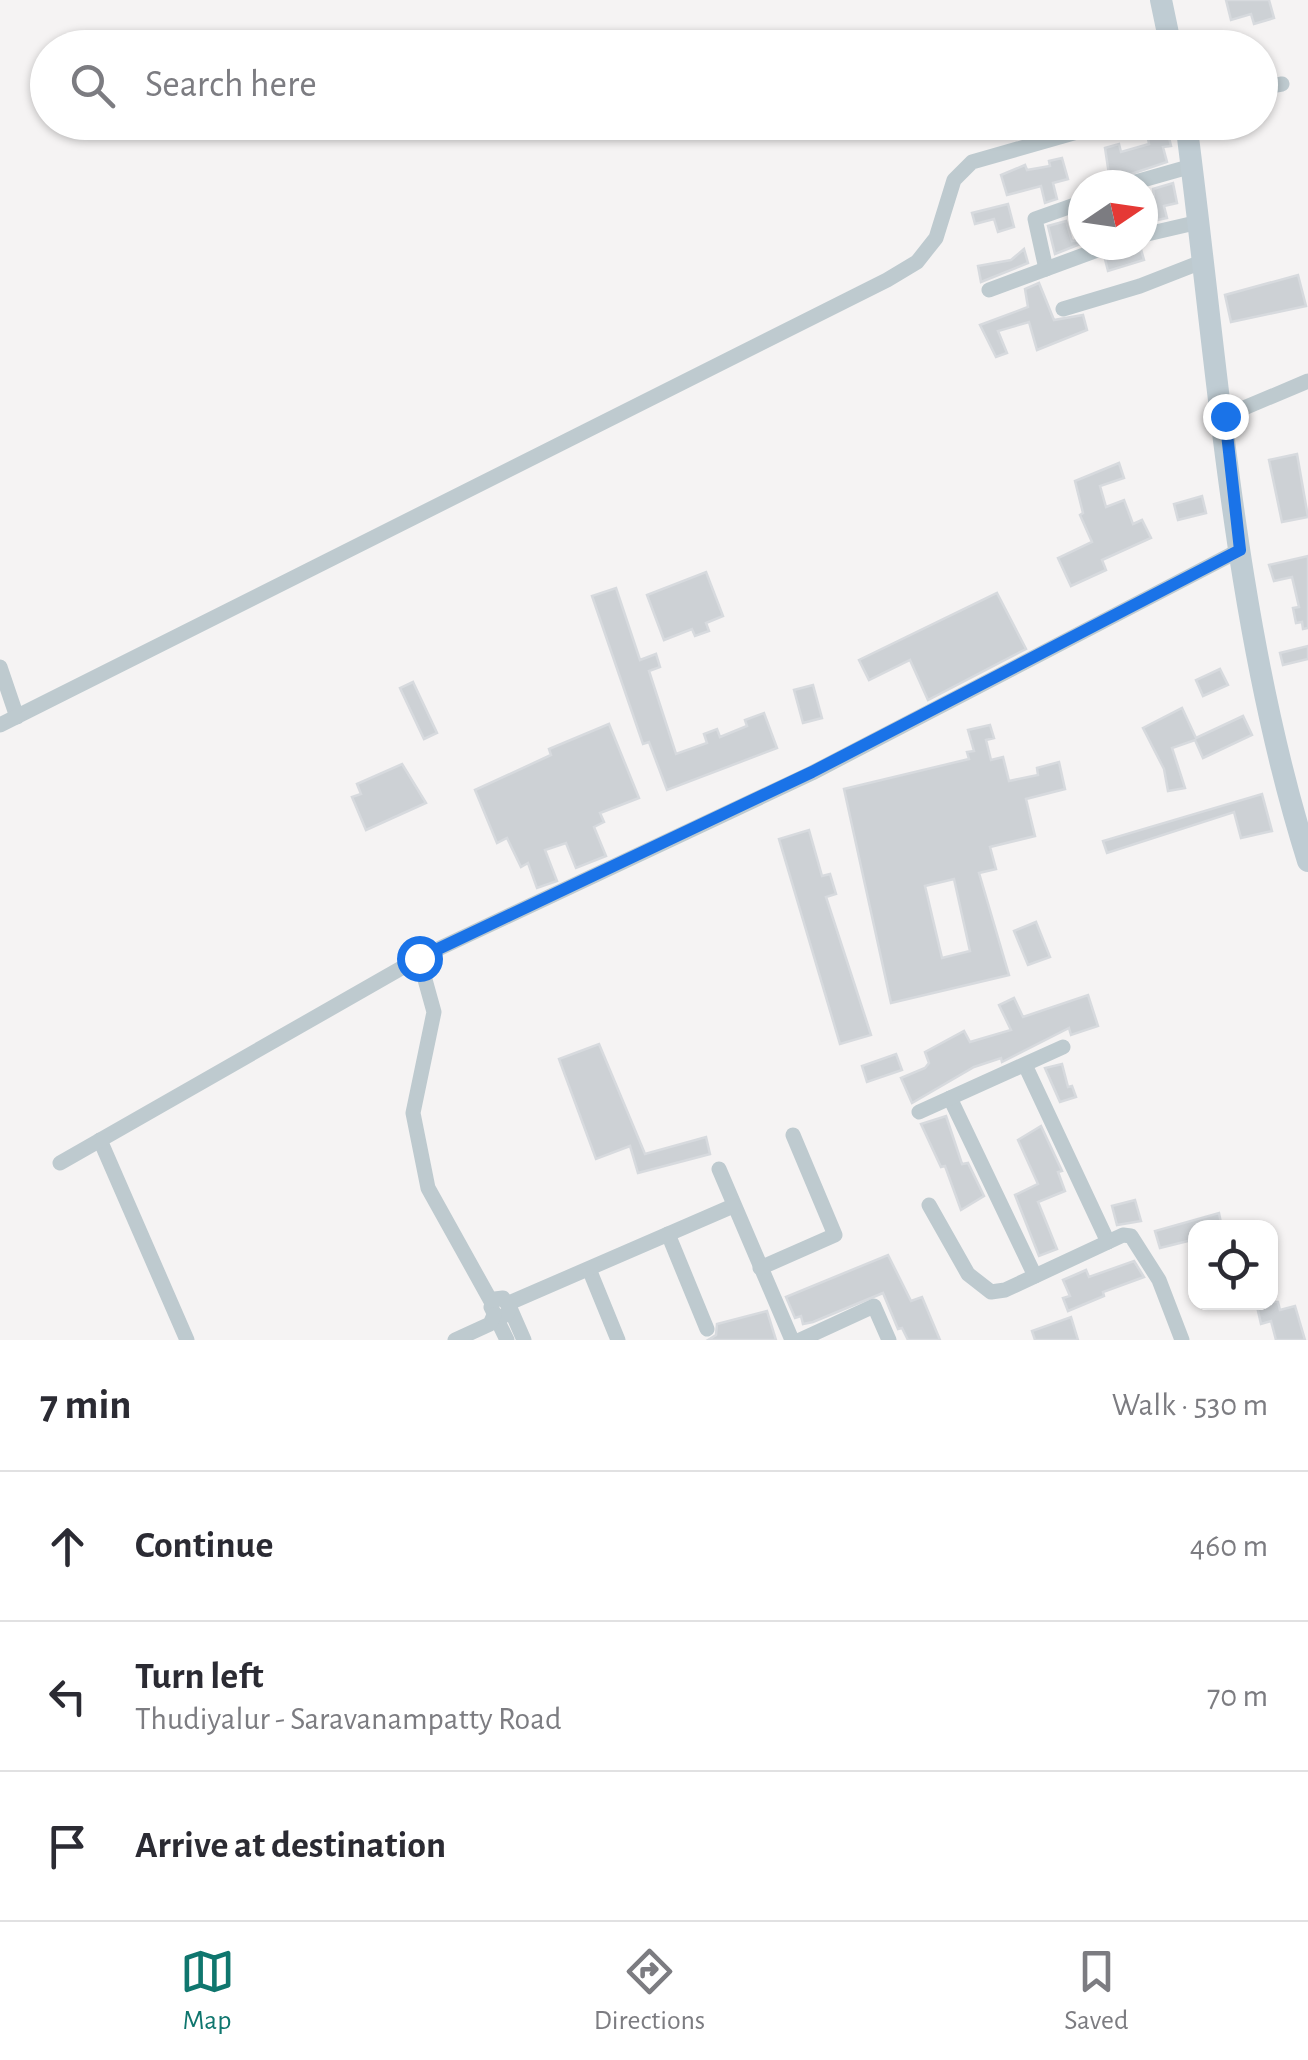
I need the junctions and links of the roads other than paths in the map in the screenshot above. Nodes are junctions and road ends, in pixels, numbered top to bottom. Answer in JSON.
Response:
{"nodes":[{"id":1,"x":1161,"y":0,"type":"edge"},
{"id":2,"x":1167,"y":30,"type":"edge"},
{"id":3,"x":1282,"y":84,"type":"dead end"},
{"id":4,"x":1278,"y":85,"type":"edge"},
{"id":5,"x":1049,"y":140,"type":"edge"},
{"id":6,"x":1188,"y":140,"type":"edge"},
{"id":7,"x":1192,"y":166,"type":"junction"},
{"id":8,"x":1158,"y":176,"type":"edge"},
{"id":9,"x":1068,"y":207,"type":"edge"},
{"id":10,"x":1199,"y":222,"type":"junction"},
{"id":11,"x":1158,"y":232,"type":"edge"},
{"id":12,"x":1070,"y":260,"type":"edge"},
{"id":13,"x":1204,"y":261,"type":"junction"},
{"id":14,"x":1046,"y":269,"type":"junction"},
{"id":15,"x":989,"y":290,"type":"dead end"},
{"id":16,"x":1062,"y":309,"type":"dead end"},
{"id":17,"x":1308,"y":380,"type":"edge"},
{"id":18,"x":1225,"y":416,"type":"junction"},
{"id":19,"x":1240,"y":550,"type":"junction"},
{"id":20,"x":0,"y":667,"type":"edge"},
{"id":21,"x":17,"y":717,"type":"junction"},
{"id":22,"x":0,"y":725,"type":"edge"},
{"id":23,"x":1308,"y":861,"type":"edge"},
{"id":24,"x":419,"y":958,"type":"junction"},
{"id":25,"x":1063,"y":1047,"type":"dead end"},
{"id":26,"x":1025,"y":1065,"type":"junction"},
{"id":27,"x":950,"y":1098,"type":"junction"},
{"id":28,"x":919,"y":1112,"type":"dead end"},
{"id":29,"x":794,"y":1135,"type":"dead end"},
{"id":30,"x":100,"y":1140,"type":"junction"},
{"id":31,"x":60,"y":1163,"type":"dead end"},
{"id":32,"x":719,"y":1169,"type":"dead end"},
{"id":33,"x":929,"y":1205,"type":"dead end"},
{"id":34,"x":733,"y":1206,"type":"junction"},
{"id":35,"x":668,"y":1234,"type":"junction"},
{"id":36,"x":1108,"y":1242,"type":"junction"},
{"id":37,"x":589,"y":1268,"type":"junction"},
{"id":38,"x":760,"y":1268,"type":"junction"},
{"id":39,"x":1035,"y":1276,"type":"junction"},
{"id":40,"x":501,"y":1309,"type":"junction"},
{"id":41,"x":707,"y":1329,"type":"dead end"},
{"id":42,"x":187,"y":1340,"type":"edge"},
{"id":43,"x":455,"y":1340,"type":"edge"},
{"id":44,"x":507,"y":1340,"type":"edge"},
{"id":45,"x":524,"y":1340,"type":"edge"},
{"id":46,"x":618,"y":1340,"type":"edge"},
{"id":47,"x":792,"y":1340,"type":"edge"},
{"id":48,"x":800,"y":1340,"type":"edge"},
{"id":49,"x":890,"y":1340,"type":"edge"},
{"id":50,"x":1182,"y":1340,"type":"edge"}],
"edges":[{"from":1,"to":2,"type":"main road"},
{"from":3,"to":4,"type":"street"},
{"from":5,"to":21,"type":"street"},
{"from":6,"to":7,"type":"main road"},
{"from":7,"to":8,"type":"street"},
{"from":7,"to":10,"type":"main road"},
{"from":9,"to":14,"type":"street"},
{"from":10,"to":11,"type":"street"},
{"from":10,"to":13,"type":"main road"},
{"from":12,"to":14,"type":"street"},
{"from":13,"to":16,"type":"street"},
{"from":13,"to":18,"type":"main road"},
{"from":14,"to":15,"type":"street"},
{"from":17,"to":18,"type":"street"},
{"from":18,"to":19,"type":"main road"},
{"from":19,"to":23,"type":"main road"},
{"from":19,"to":24,"type":"street"},
{"from":20,"to":21,"type":"street"},
{"from":21,"to":22,"type":"street"},
{"from":24,"to":30,"type":"street"},
{"from":24,"to":40,"type":"street"},
{"from":25,"to":26,"type":"street"},
{"from":26,"to":27,"type":"street"},
{"from":26,"to":36,"type":"street"},
{"from":27,"to":28,"type":"street"},
{"from":27,"to":39,"type":"street"},
{"from":29,"to":38,"type":"street"},
{"from":30,"to":31,"type":"street"},
{"from":30,"to":42,"type":"street"},
{"from":32,"to":34,"type":"street"},
{"from":33,"to":39,"type":"street"},
{"from":34,"to":35,"type":"street"},
{"from":34,"to":38,"type":"street"},
{"from":35,"to":37,"type":"street"},
{"from":35,"to":41,"type":"street"},
{"from":36,"to":39,"type":"street"},
{"from":36,"to":50,"type":"street"},
{"from":37,"to":40,"type":"street"},
{"from":37,"to":46,"type":"street"},
{"from":38,"to":47,"type":"street"},
{"from":40,"to":43,"type":"street"},
{"from":40,"to":44,"type":"street"},
{"from":40,"to":45,"type":"street"},
{"from":48,"to":49,"type":"street"}]}
